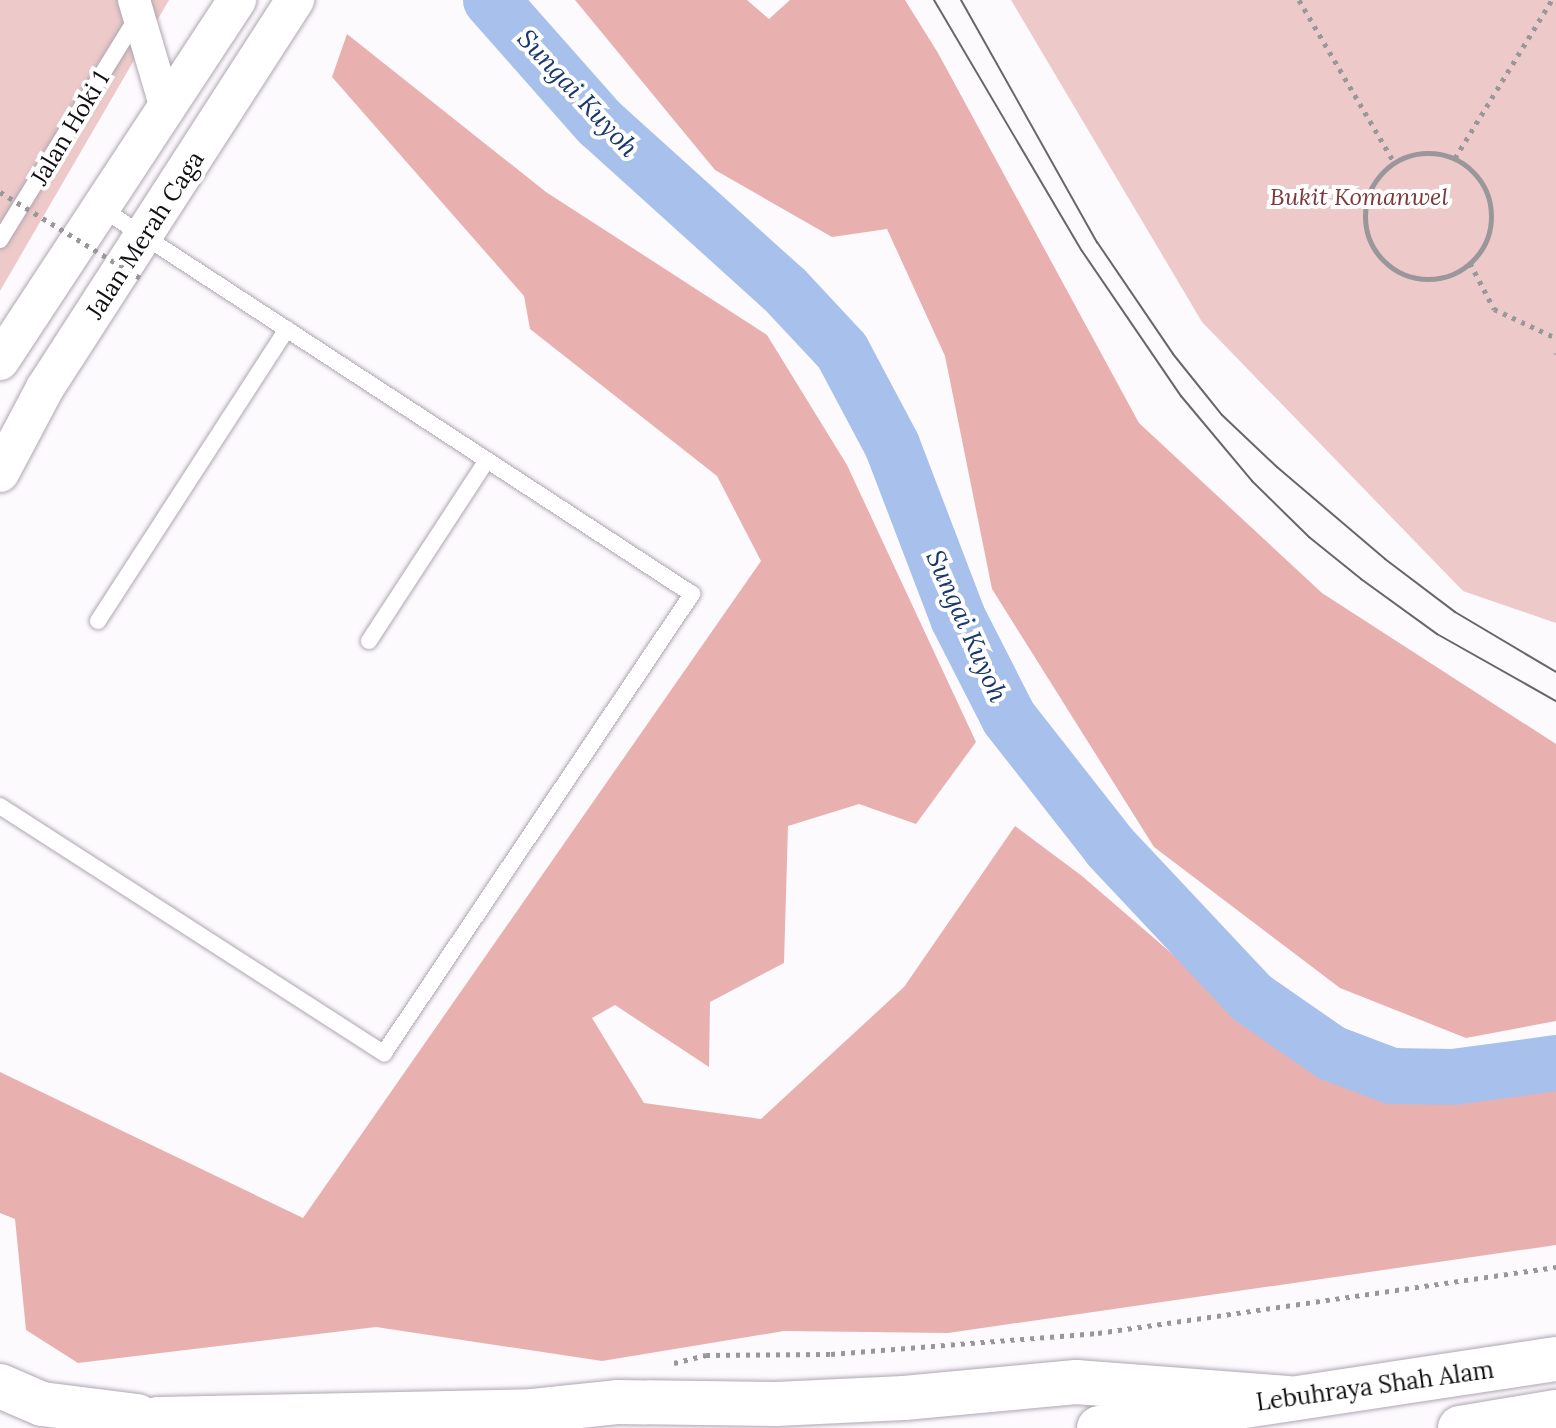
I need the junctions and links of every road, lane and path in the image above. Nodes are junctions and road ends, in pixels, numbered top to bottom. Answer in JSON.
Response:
{"nodes":[{"id":1,"x":237,"y":0,"type":"edge"},
{"id":2,"x":1299,"y":0,"type":"edge"},
{"id":3,"x":1552,"y":0,"type":"edge"},
{"id":4,"x":136,"y":7,"type":"edge"},
{"id":5,"x":288,"y":11,"type":"edge"},
{"id":6,"x":166,"y":108,"type":"junction"},
{"id":7,"x":1455,"y":158,"type":"junction"},
{"id":8,"x":1394,"y":162,"type":"junction"},
{"id":9,"x":0,"y":192,"type":"edge"},
{"id":10,"x":101,"y":208,"type":"junction"},
{"id":11,"x":145,"y":236,"type":"junction"},
{"id":12,"x":0,"y":240,"type":"edge"},
{"id":13,"x":1470,"y":263,"type":"junction"},
{"id":14,"x":142,"y":279,"type":"dead end"},
{"id":15,"x":287,"y":329,"type":"junction"},
{"id":16,"x":1556,"y":338,"type":"edge"},
{"id":17,"x":0,"y":361,"type":"edge"},
{"id":18,"x":487,"y":460,"type":"junction"},
{"id":19,"x":0,"y":473,"type":"edge"},
{"id":20,"x":98,"y":621,"type":"dead end"},
{"id":21,"x":369,"y":641,"type":"dead end"},
{"id":22,"x":0,"y":806,"type":"edge"},
{"id":23,"x":1556,"y":1267,"type":"edge"},
{"id":24,"x":1556,"y":1359,"type":"edge"},
{"id":25,"x":661,"y":1366,"type":"dead end"},
{"id":26,"x":0,"y":1386,"type":"edge"},
{"id":27,"x":1287,"y":1398,"type":"junction"},
{"id":28,"x":1556,"y":1412,"type":"edge"},
{"id":29,"x":159,"y":1419,"type":"junction"},
{"id":30,"x":101,"y":1428,"type":"edge"},
{"id":31,"x":1099,"y":1428,"type":"edge"},
{"id":32,"x":1460,"y":1428,"type":"edge"}],
"edges":[{"from":1,"to":6,"type":"street"},
{"from":2,"to":8,"type":"path"},
{"from":3,"to":7,"type":"path"},
{"from":4,"to":6,"type":"street"},
{"from":4,"to":12,"type":"lane","name":"Jalan Hoki 1"},
{"from":5,"to":11,"type":"street","name":"Jalan Merah Caga"},
{"from":6,"to":10,"type":"street"},
{"from":7,"to":8,"type":"path"},
{"from":7,"to":13,"type":"path"},
{"from":8,"to":13,"type":"path"},
{"from":9,"to":14,"type":"path","bridge":true},
{"from":10,"to":11,"type":"lane"},
{"from":10,"to":17,"type":"street"},
{"from":11,"to":15,"type":"lane"},
{"from":11,"to":19,"type":"street","name":"Jalan Merah Caga"},
{"from":13,"to":16,"type":"path"},
{"from":15,"to":18,"type":"lane"},
{"from":15,"to":20,"type":"lane"},
{"from":18,"to":21,"type":"lane"},
{"from":18,"to":22,"type":"lane"},
{"from":23,"to":25,"type":"path"},
{"from":24,"to":27,"type":"highway","name":"Lebuhraya Shah Alam"},
{"from":26,"to":29,"type":"highway"},
{"from":27,"to":29,"type":"highway"},
{"from":27,"to":31,"type":"highway","name":"Lebuhraya Shah Alam"},
{"from":28,"to":32,"type":"highway"},
{"from":29,"to":30,"type":"highway"}]}
